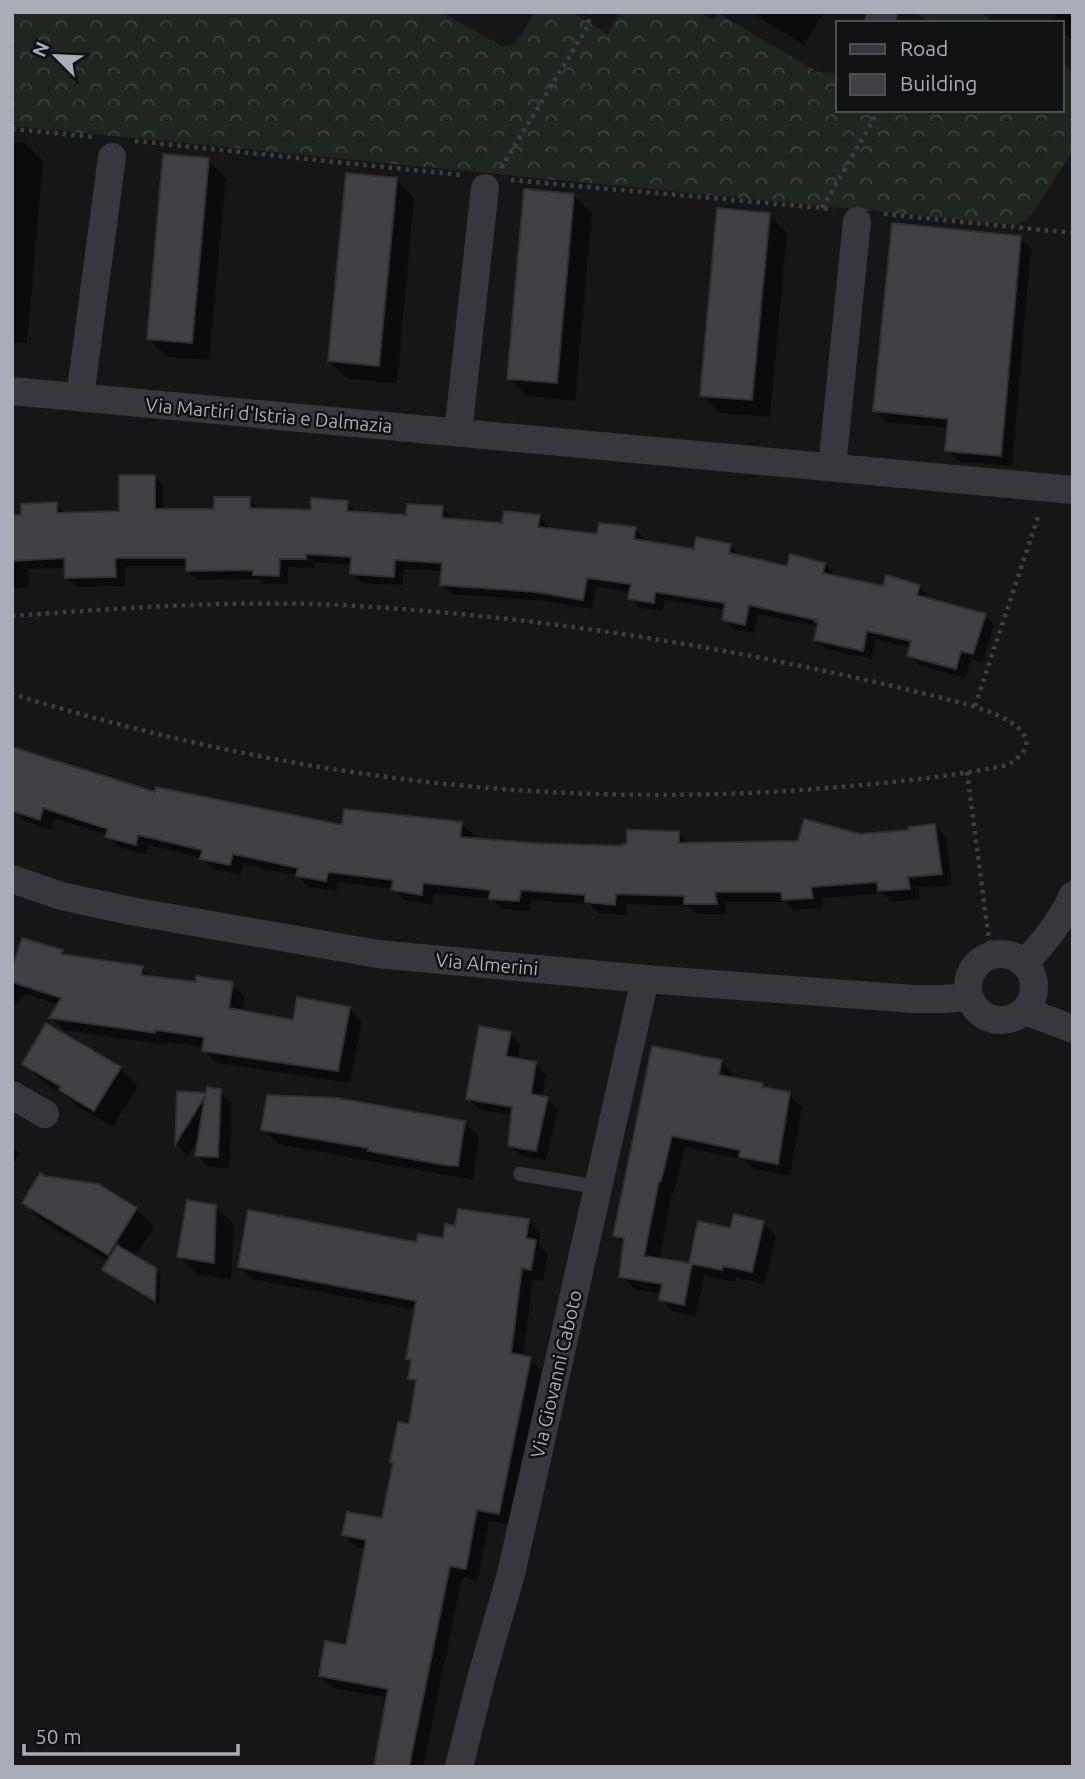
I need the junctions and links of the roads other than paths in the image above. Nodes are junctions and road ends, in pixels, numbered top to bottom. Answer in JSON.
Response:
{"nodes":[{"id":1,"x":110,"y":145,"type":"road end"},
{"id":2,"x":489,"y":183,"type":"road end"},
{"id":3,"x":858,"y":215,"type":"road end"},
{"id":4,"x":12,"y":391,"type":"edge"},
{"id":5,"x":80,"y":397,"type":"junction"},
{"id":6,"x":458,"y":433,"type":"junction"},
{"id":7,"x":832,"y":467,"type":"junction"},
{"id":8,"x":1060,"y":489,"type":"edge"},
{"id":9,"x":12,"y":879,"type":"edge"},
{"id":10,"x":1073,"y":895,"type":"edge"},
{"id":11,"x":1024,"y":963,"type":"junction"},
{"id":12,"x":645,"y":979,"type":"junction"},
{"id":13,"x":969,"y":997,"type":"junction"},
{"id":14,"x":1025,"y":1011,"type":"junction"},
{"id":15,"x":1073,"y":1028,"type":"edge"},
{"id":16,"x":12,"y":1095,"type":"edge"},
{"id":17,"x":45,"y":1114,"type":"dead end"},
{"id":18,"x":520,"y":1174,"type":"dead end"},
{"id":19,"x":598,"y":1187,"type":"junction"},
{"id":20,"x":460,"y":1767,"type":"edge"}],
"edges":[{"from":1,"to":5,"type":"street"},
{"from":2,"to":6,"type":"street"},
{"from":3,"to":7,"type":"street"},
{"from":4,"to":5,"type":"street","name":"Via Martiri d'Istria e Dalmazia"},
{"from":5,"to":6,"type":"street","name":"Via Martiri d'Istria e Dalmazia"},
{"from":6,"to":7,"type":"street","name":"Via Martiri d'Istria e Dalmazia"},
{"from":7,"to":8,"type":"street","name":"Via Martiri d'Istria e Dalmazia"},
{"from":9,"to":12,"type":"street","name":"Via Almerini"},
{"from":10,"to":11,"type":"street"},
{"from":11,"to":13,"type":"street"},
{"from":11,"to":14,"type":"street"},
{"from":12,"to":13,"type":"street","name":"Via Almerini"},
{"from":12,"to":19,"type":"street","name":"Via Giovanni Caboto"},
{"from":13,"to":14,"type":"street"},
{"from":14,"to":15,"type":"street"},
{"from":16,"to":17,"type":"street"},
{"from":18,"to":19,"type":"lane"},
{"from":19,"to":20,"type":"street","name":"Via Giovanni Caboto"}]}
